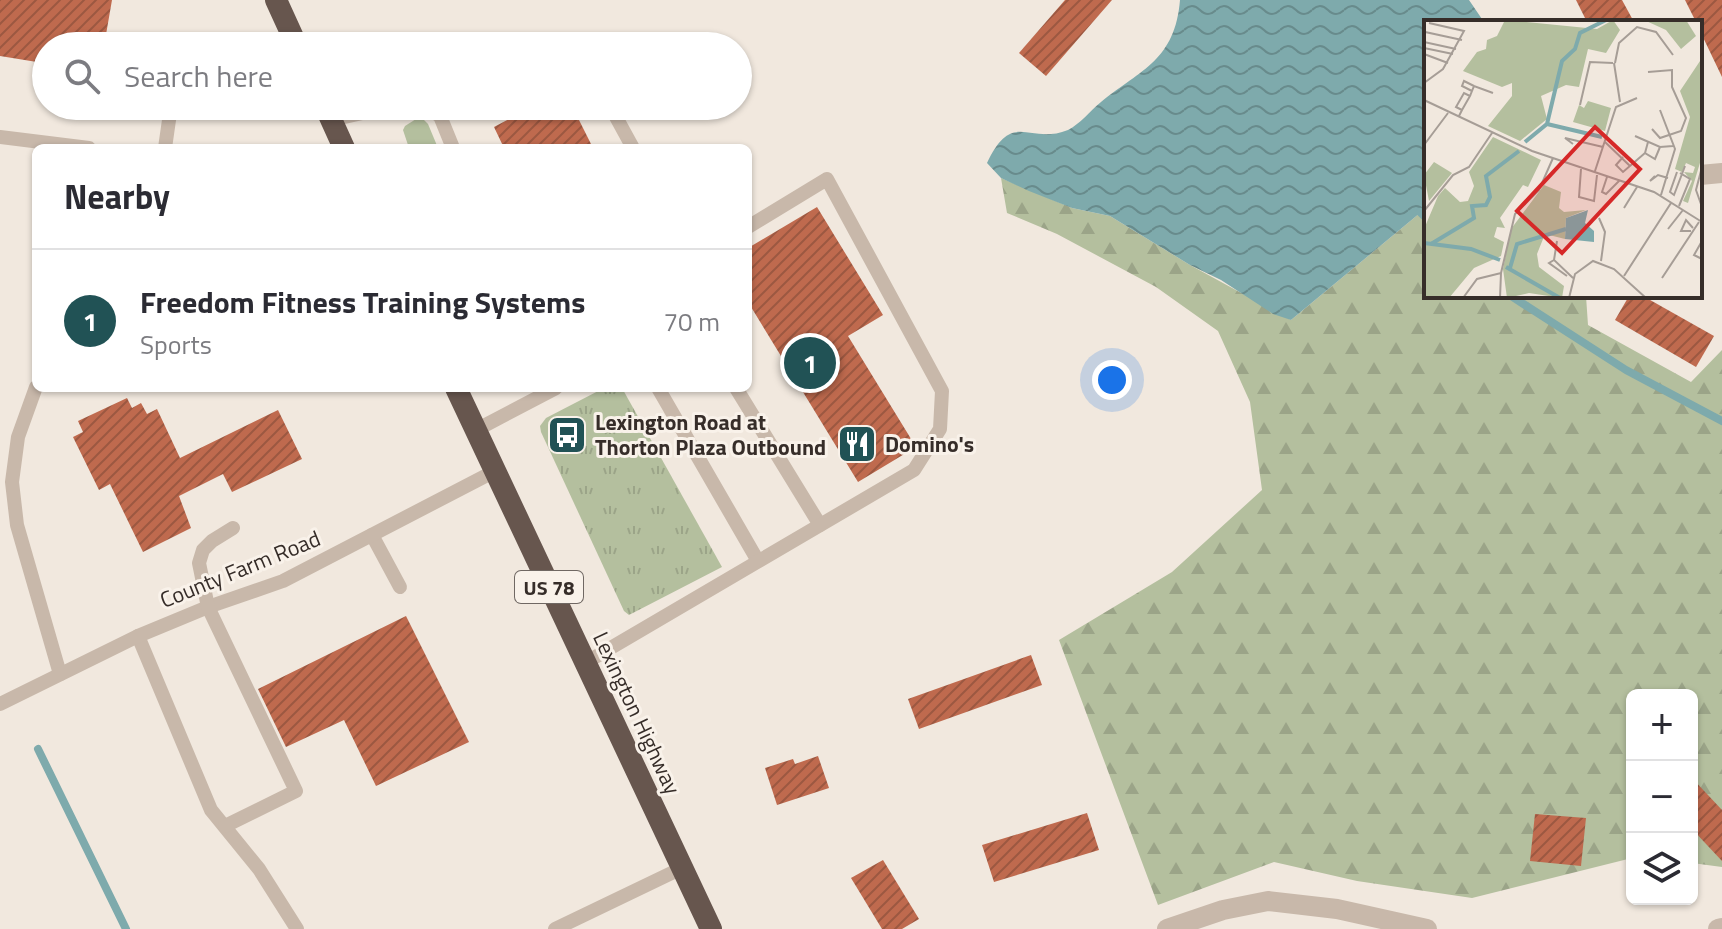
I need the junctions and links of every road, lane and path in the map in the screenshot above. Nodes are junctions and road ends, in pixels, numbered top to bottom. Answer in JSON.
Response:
{"nodes":[{"id":1,"x":276,"y":0,"type":"edge"},
{"id":2,"x":291,"y":32,"type":"edge"},
{"id":3,"x":169,"y":120,"type":"edge"},
{"id":4,"x":331,"y":120,"type":"edge"},
{"id":5,"x":442,"y":120,"type":"edge"},
{"id":6,"x":618,"y":120,"type":"edge"},
{"id":7,"x":0,"y":137,"type":"edge"},
{"id":8,"x":43,"y":144,"type":"edge"},
{"id":9,"x":166,"y":144,"type":"edge"},
{"id":10,"x":342,"y":144,"type":"edge"},
{"id":11,"x":451,"y":144,"type":"edge"},
{"id":12,"x":631,"y":144,"type":"edge"},
{"id":13,"x":1722,"y":173,"type":"edge"},
{"id":14,"x":1702,"y":175,"type":"edge"},
{"id":15,"x":752,"y":225,"type":"edge"},
{"id":16,"x":34,"y":392,"type":"edge"},
{"id":17,"x":458,"y":392,"type":"edge"},
{"id":18,"x":548,"y":392,"type":"edge"},
{"id":19,"x":660,"y":392,"type":"edge"},
{"id":20,"x":738,"y":392,"type":"edge"},
{"id":21,"x":476,"y":430,"type":"junction"},
{"id":22,"x":495,"y":471,"type":"junction"},
{"id":23,"x":820,"y":525,"type":"junction"},
{"id":24,"x":233,"y":528,"type":"dead end"},
{"id":25,"x":372,"y":535,"type":"junction"},
{"id":26,"x":758,"y":561,"type":"junction"},
{"id":27,"x":400,"y":587,"type":"dead end"},
{"id":28,"x":208,"y":607,"type":"junction"},
{"id":29,"x":138,"y":636,"type":"junction"},
{"id":30,"x":585,"y":663,"type":"junction"},
{"id":31,"x":60,"y":674,"type":"junction"},
{"id":32,"x":0,"y":704,"type":"edge"},
{"id":33,"x":225,"y":826,"type":"junction"},
{"id":34,"x":682,"y":868,"type":"junction"},
{"id":35,"x":297,"y":929,"type":"edge"},
{"id":36,"x":555,"y":929,"type":"edge"},
{"id":37,"x":711,"y":929,"type":"edge"},
{"id":38,"x":1167,"y":929,"type":"edge"},
{"id":39,"x":1427,"y":929,"type":"edge"}],
"edges":[{"from":1,"to":2,"type":"highway"},
{"from":3,"to":9,"type":"lane"},
{"from":4,"to":10,"type":"highway"},
{"from":5,"to":11,"type":"lane"},
{"from":6,"to":12,"type":"lane"},
{"from":7,"to":8,"type":"lane"},
{"from":13,"to":14,"type":"street"},
{"from":15,"to":23,"type":"lane"},
{"from":16,"to":31,"type":"lane"},
{"from":17,"to":21,"type":"highway","name":"Lexington Highway","number":"US 78"},
{"from":18,"to":21,"type":"lane"},
{"from":19,"to":26,"type":"lane"},
{"from":20,"to":23,"type":"lane"},
{"from":21,"to":22,"type":"highway","name":"Lexington Highway","number":"US 78"},
{"from":22,"to":25,"type":"lane","name":"County Farm Road"},
{"from":22,"to":30,"type":"highway","name":"Lexington Highway","number":"US 78"},
{"from":23,"to":26,"type":"lane"},
{"from":24,"to":28,"type":"lane"},
{"from":25,"to":27,"type":"lane"},
{"from":25,"to":28,"type":"lane","name":"County Farm Road"},
{"from":26,"to":30,"type":"lane"},
{"from":28,"to":29,"type":"lane","name":"County Farm Road"},
{"from":28,"to":33,"type":"lane"},
{"from":29,"to":31,"type":"lane","name":"County Farm Road"},
{"from":29,"to":33,"type":"lane"},
{"from":30,"to":34,"type":"highway","name":"Lexington Highway","number":"US 78"},
{"from":31,"to":32,"type":"lane","name":"County Farm Road"},
{"from":33,"to":35,"type":"lane"},
{"from":34,"to":36,"type":"lane"},
{"from":34,"to":37,"type":"highway","name":"Lexington Highway","number":"US 78"},
{"from":38,"to":39,"type":"street"}]}
